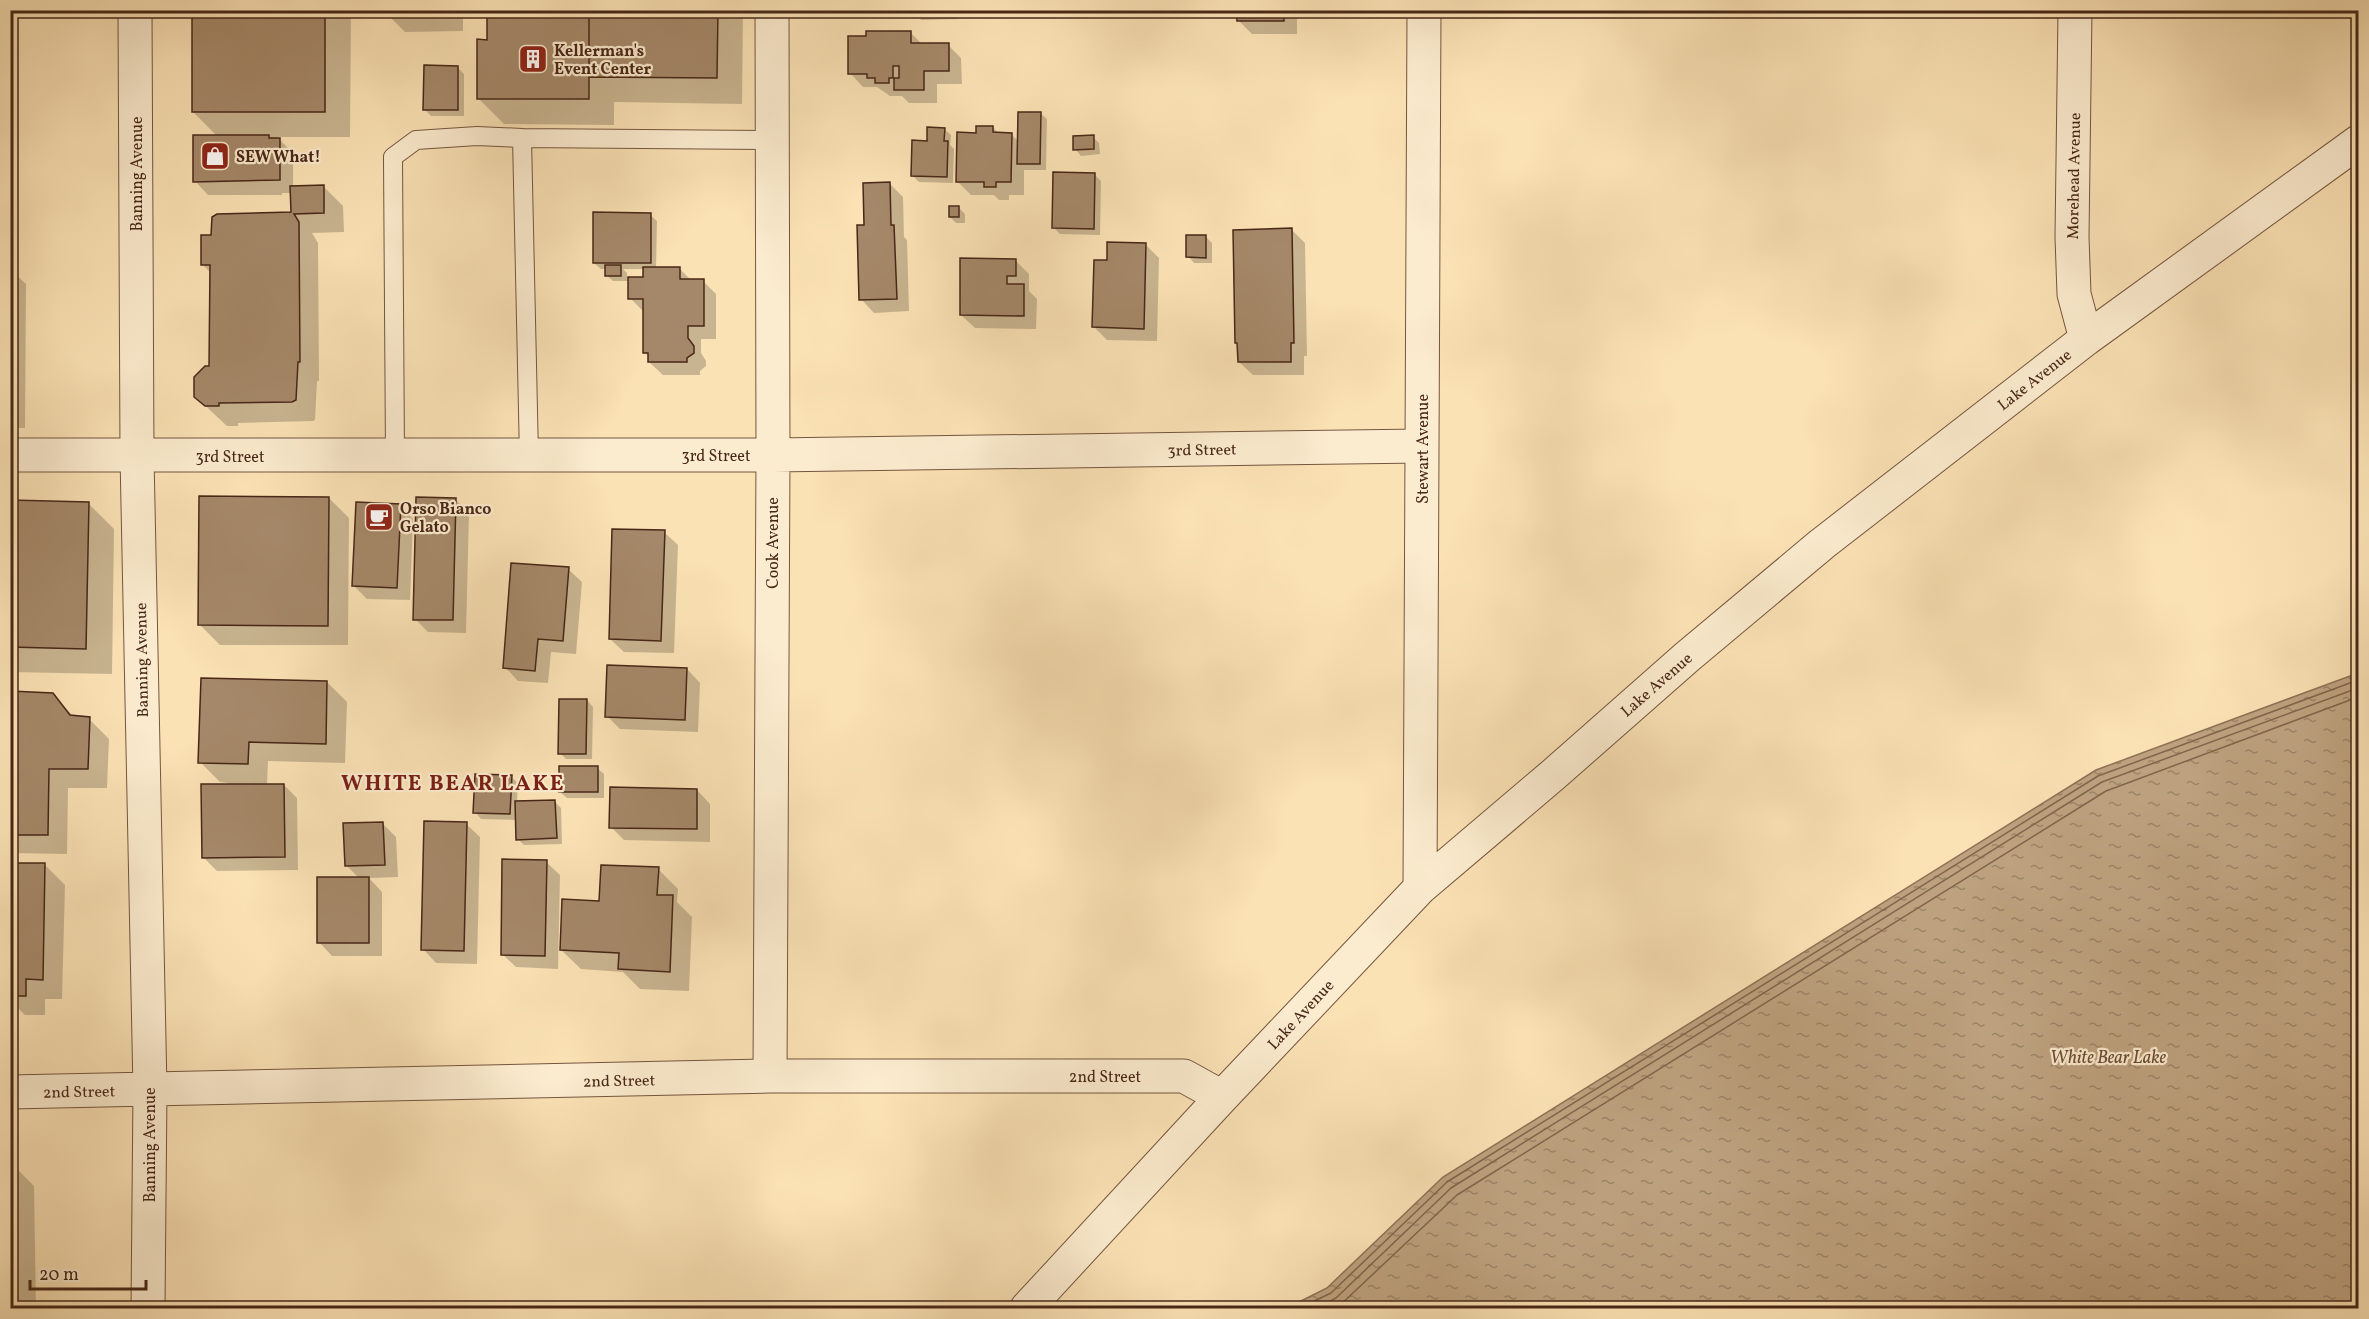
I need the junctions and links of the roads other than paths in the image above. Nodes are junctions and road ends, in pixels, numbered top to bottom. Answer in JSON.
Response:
{"nodes":[{"id":1,"x":135,"y":10,"type":"edge"},
{"id":2,"x":772,"y":10,"type":"edge"},
{"id":3,"x":1424,"y":10,"type":"edge"},
{"id":4,"x":2075,"y":10,"type":"edge"},
{"id":5,"x":522,"y":138,"type":"junction"},
{"id":6,"x":772,"y":140,"type":"junction"},
{"id":7,"x":2358,"y":142,"type":"edge"},
{"id":8,"x":2086,"y":339,"type":"junction"},
{"id":9,"x":1422,"y":446,"type":"junction"},
{"id":10,"x":10,"y":455,"type":"edge"},
{"id":11,"x":773,"y":455,"type":"junction"},
{"id":12,"x":137,"y":456,"type":"junction"},
{"id":13,"x":395,"y":456,"type":"junction"},
{"id":14,"x":529,"y":456,"type":"junction"},
{"id":15,"x":1420,"y":888,"type":"junction"},
{"id":16,"x":770,"y":1076,"type":"junction"},
{"id":17,"x":150,"y":1090,"type":"junction"},
{"id":18,"x":10,"y":1092,"type":"edge"},
{"id":19,"x":1222,"y":1097,"type":"junction"},
{"id":20,"x":148,"y":1308,"type":"edge"},
{"id":21,"x":1027,"y":1308,"type":"edge"}],
"edges":[{"from":1,"to":12,"type":"street","name":"Banning Avenue"},
{"from":2,"to":6,"type":"street","name":"Cook Avenue"},
{"from":3,"to":9,"type":"street","name":"Stewart Avenue"},
{"from":4,"to":8,"type":"street","name":"Morehead Avenue"},
{"from":5,"to":6,"type":"lane"},
{"from":5,"to":13,"type":"lane"},
{"from":5,"to":14,"type":"lane"},
{"from":6,"to":11,"type":"street","name":"Cook Avenue"},
{"from":7,"to":8,"type":"street","name":"Lake Avenue"},
{"from":8,"to":15,"type":"street","name":"Lake Avenue"},
{"from":9,"to":11,"type":"street","name":"3rd Street"},
{"from":9,"to":15,"type":"street","name":"Stewart Avenue"},
{"from":10,"to":12,"type":"street","name":"3rd Street"},
{"from":11,"to":14,"type":"street","name":"3rd Street"},
{"from":11,"to":16,"type":"street","name":"Cook Avenue"},
{"from":12,"to":13,"type":"street","name":"3rd Street"},
{"from":12,"to":17,"type":"street","name":"Banning Avenue"},
{"from":13,"to":14,"type":"street","name":"3rd Street"},
{"from":15,"to":19,"type":"street","name":"Lake Avenue"},
{"from":16,"to":17,"type":"street","name":"2nd Street"},
{"from":16,"to":19,"type":"street","name":"2nd Street"},
{"from":17,"to":18,"type":"street","name":"2nd Street"},
{"from":17,"to":20,"type":"street","name":"Banning Avenue"},
{"from":19,"to":21,"type":"street","name":"Lake Avenue"}]}
